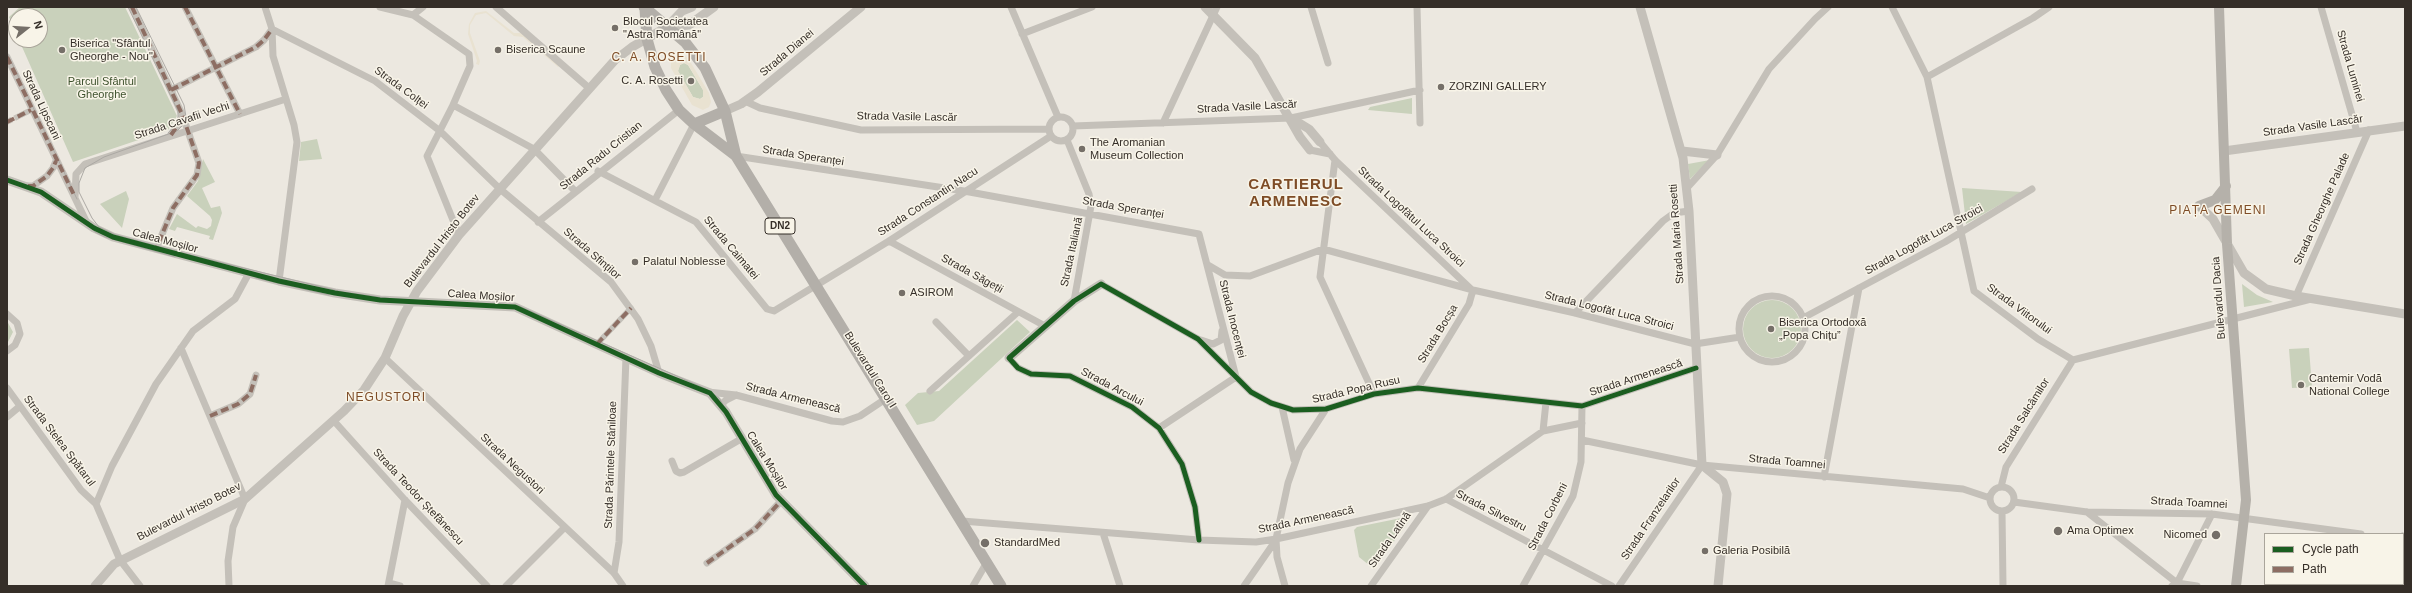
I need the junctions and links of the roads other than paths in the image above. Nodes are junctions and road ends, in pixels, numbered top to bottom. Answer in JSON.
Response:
{"nodes":[{"id":1,"x":132,"y":7,"type":"edge"},
{"id":2,"x":185,"y":7,"type":"edge"},
{"id":3,"x":265,"y":7,"type":"edge"},
{"id":4,"x":380,"y":7,"type":"edge"},
{"id":5,"x":422,"y":7,"type":"edge"},
{"id":6,"x":496,"y":7,"type":"edge"},
{"id":7,"x":692,"y":7,"type":"edge"},
{"id":8,"x":714,"y":7,"type":"edge"},
{"id":9,"x":861,"y":7,"type":"edge"},
{"id":10,"x":1011,"y":7,"type":"edge"},
{"id":11,"x":1092,"y":7,"type":"edge"},
{"id":12,"x":1206,"y":7,"type":"edge"},
{"id":13,"x":1311,"y":7,"type":"edge"},
{"id":14,"x":1417,"y":7,"type":"edge"},
{"id":15,"x":1640,"y":7,"type":"edge"},
{"id":16,"x":1828,"y":7,"type":"edge"},
{"id":17,"x":1892,"y":7,"type":"edge"},
{"id":18,"x":2049,"y":7,"type":"edge"},
{"id":19,"x":2321,"y":7,"type":"edge"},
{"id":20,"x":644,"y":8,"type":"edge"},
{"id":21,"x":2220,"y":8,"type":"edge"},
{"id":22,"x":1215,"y":11,"type":"edge"},
{"id":23,"x":413,"y":15,"type":"junction"},
{"id":24,"x":667,"y":27,"type":"junction"},
{"id":25,"x":272,"y":29,"type":"junction"},
{"id":26,"x":1022,"y":34,"type":"junction"},
{"id":27,"x":646,"y":39,"type":"junction"},
{"id":28,"x":7,"y":57,"type":"edge"},
{"id":29,"x":1328,"y":63,"type":"dead end"},
{"id":30,"x":216,"y":68,"type":"junction"},
{"id":31,"x":1927,"y":77,"type":"junction"},
{"id":32,"x":589,"y":88,"type":"junction"},
{"id":33,"x":171,"y":90,"type":"junction"},
{"id":34,"x":1420,"y":90,"type":"junction"},
{"id":35,"x":286,"y":99,"type":"junction"},
{"id":36,"x":745,"y":101,"type":"junction"},
{"id":37,"x":453,"y":105,"type":"junction"},
{"id":38,"x":32,"y":110,"type":"junction"},
{"id":39,"x":679,"y":110,"type":"junction"},
{"id":40,"x":725,"y":111,"type":"junction"},
{"id":41,"x":182,"y":114,"type":"junction"},
{"id":42,"x":240,"y":114,"type":"junction"},
{"id":43,"x":22,"y":115,"type":"tunnel mouth"},
{"id":44,"x":1058,"y":117,"type":"junction"},
{"id":45,"x":1291,"y":118,"type":"junction"},
{"id":46,"x":1163,"y":123,"type":"junction"},
{"id":47,"x":1420,"y":123,"type":"dead end"},
{"id":48,"x":694,"y":124,"type":"junction"},
{"id":49,"x":1073,"y":126,"type":"junction"},
{"id":50,"x":2405,"y":126,"type":"edge"},
{"id":51,"x":188,"y":130,"type":"junction"},
{"id":52,"x":2369,"y":130,"type":"junction"},
{"id":53,"x":440,"y":131,"type":"junction"},
{"id":54,"x":2357,"y":132,"type":"junction"},
{"id":55,"x":1050,"y":133,"type":"junction"},
{"id":56,"x":171,"y":135,"type":"junction"},
{"id":57,"x":1067,"y":140,"type":"junction"},
{"id":58,"x":1320,"y":142,"type":"joint"},
{"id":59,"x":534,"y":150,"type":"junction"},
{"id":60,"x":1310,"y":150,"type":"joint"},
{"id":61,"x":2224,"y":151,"type":"junction"},
{"id":62,"x":1682,"y":152,"type":"junction"},
{"id":63,"x":1330,"y":154,"type":"junction"},
{"id":64,"x":1717,"y":155,"type":"junction"},
{"id":65,"x":736,"y":156,"type":"junction"},
{"id":66,"x":1335,"y":160,"type":"junction"},
{"id":67,"x":56,"y":161,"type":"junction"},
{"id":68,"x":598,"y":171,"type":"junction"},
{"id":69,"x":7,"y":180,"type":"edge"},
{"id":70,"x":27,"y":186,"type":"junction"},
{"id":71,"x":2226,"y":186,"type":"junction"},
{"id":72,"x":1687,"y":188,"type":"junction"},
{"id":73,"x":500,"y":189,"type":"junction"},
{"id":74,"x":2032,"y":189,"type":"dead end"},
{"id":75,"x":575,"y":191,"type":"junction"},
{"id":76,"x":964,"y":191,"type":"junction"},
{"id":77,"x":75,"y":197,"type":"junction"},
{"id":78,"x":655,"y":200,"type":"junction"},
{"id":79,"x":2199,"y":206,"type":"joint"},
{"id":80,"x":1689,"y":211,"type":"junction"},
{"id":81,"x":1091,"y":214,"type":"junction"},
{"id":82,"x":538,"y":222,"type":"junction"},
{"id":83,"x":87,"y":223,"type":"junction"},
{"id":84,"x":1961,"y":232,"type":"junction"},
{"id":85,"x":459,"y":235,"type":"junction"},
{"id":86,"x":888,"y":241,"type":"junction"},
{"id":87,"x":2227,"y":244,"type":"junction"},
{"id":88,"x":156,"y":249,"type":"junction"},
{"id":89,"x":1323,"y":249,"type":"junction"},
{"id":90,"x":1208,"y":265,"type":"junction"},
{"id":91,"x":249,"y":273,"type":"junction"},
{"id":92,"x":279,"y":281,"type":"junction"},
{"id":93,"x":1101,"y":284,"type":"joint"},
{"id":94,"x":817,"y":286,"type":"junction"},
{"id":95,"x":1859,"y":288,"type":"junction"},
{"id":96,"x":1473,"y":290,"type":"junction"},
{"id":97,"x":2296,"y":296,"type":"junction"},
{"id":98,"x":2313,"y":299,"type":"junction"},
{"id":99,"x":1074,"y":301,"type":"junction"},
{"id":100,"x":410,"y":302,"type":"junction"},
{"id":101,"x":631,"y":308,"type":"junction"},
{"id":102,"x":1018,"y":312,"type":"junction"},
{"id":103,"x":1575,"y":313,"type":"junction"},
{"id":104,"x":7,"y":314,"type":"edge"},
{"id":105,"x":2405,"y":314,"type":"edge"},
{"id":106,"x":1803,"y":318,"type":"junction"},
{"id":107,"x":2232,"y":321,"type":"junction"},
{"id":108,"x":936,"y":322,"type":"dead end"},
{"id":109,"x":1045,"y":326,"type":"junction"},
{"id":110,"x":1223,"y":326,"type":"junction"},
{"id":111,"x":1740,"y":337,"type":"junction"},
{"id":112,"x":1198,"y":339,"type":"junction"},
{"id":113,"x":597,"y":344,"type":"junction"},
{"id":114,"x":1695,"y":344,"type":"junction"},
{"id":115,"x":181,"y":348,"type":"junction"},
{"id":116,"x":7,"y":351,"type":"edge"},
{"id":117,"x":969,"y":356,"type":"junction"},
{"id":118,"x":626,"y":357,"type":"junction"},
{"id":119,"x":385,"y":358,"type":"junction"},
{"id":120,"x":1009,"y":358,"type":"joint"},
{"id":121,"x":2073,"y":360,"type":"junction"},
{"id":122,"x":1696,"y":368,"type":"junction"},
{"id":123,"x":659,"y":372,"type":"junction"},
{"id":124,"x":256,"y":375,"type":"dead end"},
{"id":125,"x":1236,"y":377,"type":"junction"},
{"id":126,"x":7,"y":388,"type":"edge"},
{"id":127,"x":1418,"y":388,"type":"junction"},
{"id":128,"x":930,"y":391,"type":"dead end"},
{"id":129,"x":708,"y":392,"type":"junction"},
{"id":130,"x":1374,"y":394,"type":"junction"},
{"id":131,"x":736,"y":395,"type":"junction"},
{"id":132,"x":887,"y":398,"type":"junction"},
{"id":133,"x":1546,"y":402,"type":"junction"},
{"id":134,"x":721,"y":405,"type":"junction"},
{"id":135,"x":1582,"y":406,"type":"junction"},
{"id":136,"x":19,"y":407,"type":"junction"},
{"id":137,"x":1282,"y":407,"type":"junction"},
{"id":138,"x":1326,"y":409,"type":"junction"},
{"id":139,"x":7,"y":416,"type":"edge"},
{"id":140,"x":210,"y":416,"type":"junction"},
{"id":141,"x":334,"y":421,"type":"junction"},
{"id":142,"x":1582,"y":423,"type":"junction"},
{"id":143,"x":1159,"y":428,"type":"junction"},
{"id":144,"x":1543,"y":431,"type":"junction"},
{"id":145,"x":741,"y":439,"type":"junction"},
{"id":146,"x":1582,"y":440,"type":"junction"},
{"id":147,"x":1294,"y":460,"type":"junction"},
{"id":148,"x":672,"y":461,"type":"dead end"},
{"id":149,"x":1702,"y":465,"type":"junction"},
{"id":150,"x":1824,"y":477,"type":"junction"},
{"id":151,"x":2001,"y":487,"type":"junction"},
{"id":152,"x":1990,"y":498,"type":"junction"},
{"id":153,"x":245,"y":499,"type":"junction"},
{"id":154,"x":1446,"y":499,"type":"junction"},
{"id":155,"x":405,"y":500,"type":"junction"},
{"id":156,"x":781,"y":501,"type":"junction"},
{"id":157,"x":2014,"y":502,"type":"junction"},
{"id":158,"x":96,"y":504,"type":"junction"},
{"id":159,"x":1428,"y":506,"type":"junction"},
{"id":160,"x":2002,"y":511,"type":"junction"},
{"id":161,"x":2087,"y":512,"type":"junction"},
{"id":162,"x":2212,"y":514,"type":"junction"},
{"id":163,"x":2246,"y":518,"type":"junction"},
{"id":164,"x":962,"y":521,"type":"junction"},
{"id":165,"x":564,"y":528,"type":"junction"},
{"id":166,"x":1103,"y":533,"type":"junction"},
{"id":167,"x":2355,"y":533,"type":"edge"},
{"id":168,"x":1276,"y":539,"type":"junction"},
{"id":169,"x":1199,"y":540,"type":"junction"},
{"id":170,"x":1543,"y":550,"type":"junction"},
{"id":171,"x":120,"y":560,"type":"junction"},
{"id":172,"x":987,"y":562,"type":"junction"},
{"id":173,"x":707,"y":564,"type":"dead end"},
{"id":174,"x":614,"y":573,"type":"junction"},
{"id":175,"x":388,"y":585,"type":"edge"},
{"id":176,"x":2175,"y":585,"type":"edge"},
{"id":177,"x":95,"y":586,"type":"edge"},
{"id":178,"x":140,"y":586,"type":"edge"},
{"id":179,"x":229,"y":586,"type":"edge"},
{"id":180,"x":400,"y":586,"type":"edge"},
{"id":181,"x":487,"y":586,"type":"edge"},
{"id":182,"x":506,"y":586,"type":"edge"},
{"id":183,"x":623,"y":586,"type":"edge"},
{"id":184,"x":865,"y":586,"type":"edge"},
{"id":185,"x":973,"y":586,"type":"edge"},
{"id":186,"x":1002,"y":586,"type":"edge"},
{"id":187,"x":1120,"y":586,"type":"edge"},
{"id":188,"x":1244,"y":586,"type":"edge"},
{"id":189,"x":1285,"y":586,"type":"edge"},
{"id":190,"x":1371,"y":586,"type":"edge"},
{"id":191,"x":1523,"y":586,"type":"edge"},
{"id":192,"x":1612,"y":586,"type":"edge"},
{"id":193,"x":1620,"y":586,"type":"edge"},
{"id":194,"x":1718,"y":586,"type":"edge"},
{"id":195,"x":2003,"y":586,"type":"edge"},
{"id":196,"x":2197,"y":586,"type":"edge"},
{"id":197,"x":2236,"y":586,"type":"edge"}],
"edges":[{"from":1,"to":33,"type":"street"},
{"from":2,"to":30,"type":"street"},
{"from":3,"to":25,"type":"street"},
{"from":4,"to":23,"type":"street"},
{"from":5,"to":23,"type":"street"},
{"from":6,"to":32,"type":"street"},
{"from":7,"to":24,"type":"street"},
{"from":8,"to":24,"type":"street"},
{"from":9,"to":36,"type":"street","name":"Strada Dianei"},
{"from":10,"to":26,"type":"street"},
{"from":11,"to":26,"type":"street"},
{"from":12,"to":22,"type":"street"},
{"from":13,"to":29,"type":"street"},
{"from":14,"to":34,"type":"street"},
{"from":15,"to":62,"type":"street","name":"Strada Maria Rosetti"},
{"from":16,"to":64,"type":"street"},
{"from":17,"to":31,"type":"street","name":"Strada Viitorului"},
{"from":18,"to":31,"type":"street"},
{"from":19,"to":54,"type":"street","name":"Strada Luminei"},
{"from":20,"to":24,"type":"main road","number":"DN2"},
{"from":20,"to":27,"type":"main road","number":"DN2"},
{"from":21,"to":61,"type":"main road","name":"Bulevardul Dacia"},
{"from":22,"to":45,"type":"street"},
{"from":22,"to":46,"type":"street"},
{"from":23,"to":37,"type":"street"},
{"from":24,"to":27,"type":"street","name":"Bulevardul Hristo Botev"},
{"from":24,"to":40,"type":"main road","number":"DN2"},
{"from":25,"to":30,"type":"street"},
{"from":25,"to":35,"type":"street"},
{"from":25,"to":53,"type":"street","name":"Strada Colței"},
{"from":26,"to":44,"type":"street"},
{"from":27,"to":32,"type":"street","name":"Bulevardul Hristo Botev"},
{"from":27,"to":39,"type":"main road","number":"DN2"},
{"from":28,"to":38,"type":"street","name":"Strada Lipscani"},
{"from":30,"to":33,"type":"street"},
{"from":30,"to":42,"type":"street"},
{"from":31,"to":84,"type":"street","name":"Strada Viitorului"},
{"from":32,"to":59,"type":"street","name":"Bulevardul Hristo Botev"},
{"from":33,"to":41,"type":"street"},
{"from":34,"to":45,"type":"street","name":"Strada Vasile Lascăr"},
{"from":34,"to":47,"type":"street"},
{"from":35,"to":42,"type":"street","name":"Strada Cavafii Vechi"},
{"from":35,"to":92,"type":"street"},
{"from":36,"to":40,"type":"street","name":"Strada Dianei"},
{"from":36,"to":55,"type":"street","name":"Strada Vasile Lascăr"},
{"from":37,"to":53,"type":"street"},
{"from":37,"to":59,"type":"street"},
{"from":38,"to":43,"type":"street"},
{"from":38,"to":67,"type":"street","name":"Strada Lipscani"},
{"from":39,"to":48,"type":"main road","number":"DN2"},
{"from":39,"to":68,"type":"street","name":"Strada Radu Cristian"},
{"from":40,"to":48,"type":"main road"},
{"from":40,"to":65,"type":"main road","number":"DN2"},
{"from":41,"to":51,"type":"street"},
{"from":41,"to":56,"type":"street"},
{"from":42,"to":51,"type":"street","name":"Strada Cavafii Vechi"},
{"from":44,"to":49,"type":"street"},
{"from":44,"to":55,"type":"street"},
{"from":45,"to":46,"type":"street","name":"Strada Vasile Lascăr"},
{"from":45,"to":58,"type":"street"},
{"from":45,"to":60,"type":"street"},
{"from":46,"to":49,"type":"street","name":"Strada Vasile Lascăr"},
{"from":48,"to":65,"type":"main road","number":"DN2"},
{"from":48,"to":78,"type":"street"},
{"from":49,"to":57,"type":"street"},
{"from":50,"to":52,"type":"street","name":"Strada Vasile Lascăr"},
{"from":51,"to":56,"type":"street","name":"Strada Cavafii Vechi"},
{"from":51,"to":88,"type":"street"},
{"from":52,"to":54,"type":"street","name":"Strada Vasile Lascăr"},
{"from":52,"to":97,"type":"street","name":"Strada Gheorghe Palade"},
{"from":53,"to":73,"type":"street","name":"Strada Colței"},
{"from":53,"to":85,"type":"street"},
{"from":54,"to":61,"type":"street","name":"Strada Vasile Lascăr"},
{"from":55,"to":57,"type":"street"},
{"from":55,"to":76,"type":"street","name":"Strada Constantin Nacu"},
{"from":56,"to":77,"type":"street","name":"Strada Cavafii Vechi"},
{"from":57,"to":81,"type":"street","name":"Strada Italiană"},
{"from":58,"to":63,"type":"street"},
{"from":59,"to":73,"type":"street","name":"Bulevardul Hristo Botev"},
{"from":59,"to":75,"type":"street"},
{"from":60,"to":63,"type":"street"},
{"from":61,"to":71,"type":"main road","name":"Bulevardul Dacia"},
{"from":62,"to":64,"type":"street"},
{"from":62,"to":72,"type":"street","name":"Strada Maria Rosetti"},
{"from":63,"to":66,"type":"street"},
{"from":64,"to":72,"type":"street"},
{"from":65,"to":76,"type":"street","name":"Strada Speranței"},
{"from":65,"to":94,"type":"main road","name":"Bulevardul Carol I","number":"DN2"},
{"from":66,"to":89,"type":"street"},
{"from":66,"to":96,"type":"street","name":"Strada Logofătul Luca Stroici"},
{"from":67,"to":70,"type":"street"},
{"from":67,"to":77,"type":"street"},
{"from":68,"to":75,"type":"street","name":"Strada Radu Cristian"},
{"from":68,"to":78,"type":"street","name":"Strada Caimatei"},
{"from":69,"to":70,"type":"street","name":"Calea Moșilor"},
{"from":70,"to":83,"type":"street","name":"Calea Moșilor"},
{"from":71,"to":79,"type":"main road"},
{"from":71,"to":87,"type":"main road","name":"Bulevardul Dacia"},
{"from":72,"to":80,"type":"street","name":"Strada Maria Rosetti"},
{"from":73,"to":82,"type":"street","name":"Strada Sfinților"},
{"from":73,"to":85,"type":"street","name":"Bulevardul Hristo Botev"},
{"from":74,"to":84,"type":"street","name":"Strada Logofăt Luca Stroici"},
{"from":75,"to":82,"type":"street","name":"Strada Radu Cristian"},
{"from":76,"to":81,"type":"street","name":"Strada Speranței"},
{"from":76,"to":86,"type":"street","name":"Strada Constantin Nacu"},
{"from":77,"to":83,"type":"street"},
{"from":78,"to":94,"type":"street","name":"Strada Caimatei"},
{"from":79,"to":87,"type":"street"},
{"from":80,"to":103,"type":"street"},
{"from":80,"to":114,"type":"street","name":"Strada Maria Rosetti"},
{"from":81,"to":90,"type":"street","name":"Strada Speranței"},
{"from":81,"to":99,"type":"street","name":"Strada Italiană"},
{"from":82,"to":101,"type":"street","name":"Strada Sfinților"},
{"from":83,"to":88,"type":"street","name":"Calea Moșilor"},
{"from":84,"to":95,"type":"street","name":"Strada Logofăt Luca Stroici"},
{"from":84,"to":121,"type":"street","name":"Strada Viitorului"},
{"from":85,"to":100,"type":"street","name":"Bulevardul Hristo Botev"},
{"from":86,"to":94,"type":"street","name":"Strada Constantin Nacu"},
{"from":86,"to":102,"type":"street","name":"Strada Săgeții"},
{"from":87,"to":97,"type":"street"},
{"from":87,"to":107,"type":"main road","name":"Bulevardul Dacia"},
{"from":88,"to":91,"type":"street","name":"Calea Moșilor"},
{"from":89,"to":90,"type":"street"},
{"from":89,"to":96,"type":"street"},
{"from":89,"to":130,"type":"street"},
{"from":90,"to":110,"type":"street","name":"Strada Inocenței"},
{"from":91,"to":92,"type":"street","name":"Calea Moșilor"},
{"from":91,"to":115,"type":"street"},
{"from":92,"to":100,"type":"street","name":"Calea Moșilor"},
{"from":93,"to":99,"type":"street"},
{"from":93,"to":112,"type":"street","name":"Strada Popa Rusu"},
{"from":94,"to":132,"type":"main road","name":"Bulevardul Carol I","number":"DN2"},
{"from":95,"to":106,"type":"street","name":"Strada Logofăt Luca Stroici"},
{"from":95,"to":150,"type":"street"},
{"from":96,"to":103,"type":"street","name":"Strada Logofăt Luca Stroici"},
{"from":96,"to":127,"type":"street","name":"Strada Bocșa"},
{"from":97,"to":98,"type":"street"},
{"from":98,"to":105,"type":"street"},
{"from":98,"to":107,"type":"street"},
{"from":99,"to":109,"type":"street"},
{"from":100,"to":113,"type":"street","name":"Calea Moșilor"},
{"from":100,"to":119,"type":"street","name":"Bulevardul Hristo Botev"},
{"from":101,"to":113,"type":"street"},
{"from":101,"to":123,"type":"street","name":"Strada Sfinților"},
{"from":102,"to":109,"type":"street","name":"Strada Săgeții"},
{"from":102,"to":117,"type":"street"},
{"from":103,"to":114,"type":"street","name":"Strada Logofăt Luca Stroici"},
{"from":104,"to":116,"type":"street"},
{"from":106,"to":111,"type":"street"},
{"from":106,"to":111,"type":"street"},
{"from":107,"to":121,"type":"street"},
{"from":107,"to":163,"type":"main road","name":"Bulevardul Dacia"},
{"from":108,"to":117,"type":"street"},
{"from":109,"to":120,"type":"street"},
{"from":110,"to":112,"type":"street"},
{"from":110,"to":125,"type":"street","name":"Strada Inocenței"},
{"from":111,"to":114,"type":"street","name":"Strada Logofăt Luca Stroici"},
{"from":112,"to":125,"type":"street","name":"Strada Popa Rusu"},
{"from":113,"to":118,"type":"street","name":"Calea Moșilor"},
{"from":114,"to":122,"type":"street","name":"Strada Maria Rosetti"},
{"from":115,"to":140,"type":"street"},
{"from":115,"to":158,"type":"street"},
{"from":117,"to":128,"type":"street"},
{"from":118,"to":123,"type":"street","name":"Calea Moșilor"},
{"from":118,"to":174,"type":"street","name":"Strada Părintele Stăniloae"},
{"from":119,"to":141,"type":"street","name":"Bulevardul Hristo Botev"},
{"from":119,"to":165,"type":"street","name":"Strada Negustori"},
{"from":120,"to":143,"type":"street","name":"Strada Arcului"},
{"from":121,"to":151,"type":"street","name":"Strada Salcâmilor"},
{"from":122,"to":135,"type":"street","name":"Strada Armenească"},
{"from":122,"to":149,"type":"street","name":"Strada Maria Rosetti"},
{"from":123,"to":129,"type":"street","name":"Calea Moșilor"},
{"from":124,"to":140,"type":"street"},
{"from":125,"to":137,"type":"street","name":"Strada Popa Rusu"},
{"from":125,"to":143,"type":"street"},
{"from":126,"to":136,"type":"street","name":"Strada Stelea Spătarul"},
{"from":127,"to":130,"type":"street","name":"Strada Popa Rusu"},
{"from":127,"to":133,"type":"street","name":"Strada Popa Rusu"},
{"from":129,"to":131,"type":"street","name":"Strada Armenească"},
{"from":129,"to":134,"type":"street","name":"Calea Moșilor"},
{"from":130,"to":138,"type":"street","name":"Strada Popa Rusu"},
{"from":131,"to":132,"type":"street","name":"Strada Armenească"},
{"from":131,"to":134,"type":"street","name":"Strada Armenească"},
{"from":132,"to":164,"type":"main road","name":"Bulevardul Carol I","number":"DN2"},
{"from":133,"to":135,"type":"street","name":"Strada Popa Rusu"},
{"from":133,"to":144,"type":"street"},
{"from":134,"to":145,"type":"street","name":"Calea Moșilor"},
{"from":135,"to":142,"type":"street","name":"Strada Corbeni"},
{"from":136,"to":139,"type":"street"},
{"from":136,"to":158,"type":"street","name":"Strada Stelea Spătarul"},
{"from":137,"to":138,"type":"street","name":"Strada Popa Rusu"},
{"from":137,"to":147,"type":"street"},
{"from":138,"to":147,"type":"street"},
{"from":140,"to":153,"type":"street"},
{"from":141,"to":153,"type":"street","name":"Bulevardul Hristo Botev"},
{"from":141,"to":155,"type":"street","name":"Strada Teodor Ștefănescu"},
{"from":142,"to":144,"type":"street","name":"Strada Armenească"},
{"from":142,"to":146,"type":"street","name":"Strada Corbeni"},
{"from":143,"to":169,"type":"street","name":"Strada Arcului"},
{"from":144,"to":154,"type":"street","name":"Strada Armenească"},
{"from":145,"to":148,"type":"street"},
{"from":145,"to":156,"type":"street","name":"Calea Moșilor"},
{"from":146,"to":149,"type":"street","name":"Strada Toamnei"},
{"from":146,"to":170,"type":"street","name":"Strada Corbeni"},
{"from":147,"to":168,"type":"street"},
{"from":149,"to":150,"type":"street","name":"Strada Toamnei"},
{"from":149,"to":193,"type":"street","name":"Strada Franzelarilor"},
{"from":149,"to":194,"type":"street"},
{"from":150,"to":152,"type":"street","name":"Strada Toamnei"},
{"from":151,"to":152,"type":"street"},
{"from":151,"to":157,"type":"street"},
{"from":152,"to":160,"type":"street"},
{"from":153,"to":171,"type":"street","name":"Bulevardul Hristo Botev"},
{"from":153,"to":179,"type":"street"},
{"from":154,"to":159,"type":"street","name":"Strada Armenească"},
{"from":154,"to":170,"type":"street","name":"Strada Silvestru"},
{"from":155,"to":175,"type":"street"},
{"from":155,"to":181,"type":"street","name":"Strada Teodor Ștefănescu"},
{"from":156,"to":173,"type":"street"},
{"from":156,"to":184,"type":"street","name":"Calea Moșilor"},
{"from":157,"to":160,"type":"street"},
{"from":157,"to":161,"type":"street","name":"Strada Toamnei"},
{"from":158,"to":171,"type":"street"},
{"from":159,"to":168,"type":"street","name":"Strada Armenească"},
{"from":159,"to":190,"type":"street","name":"Strada Latină"},
{"from":160,"to":195,"type":"street"},
{"from":161,"to":162,"type":"street","name":"Strada Toamnei"},
{"from":161,"to":176,"type":"street"},
{"from":162,"to":163,"type":"street","name":"Strada Toamnei"},
{"from":162,"to":176,"type":"street"},
{"from":163,"to":167,"type":"street","name":"Strada Toamnei"},
{"from":163,"to":197,"type":"main road","name":"Bulevardul Dacia"},
{"from":164,"to":166,"type":"street","name":"Strada Armenească"},
{"from":164,"to":172,"type":"main road","name":"Bulevardul Carol I","number":"DN2"},
{"from":165,"to":174,"type":"street","name":"Strada Negustori"},
{"from":165,"to":182,"type":"street"},
{"from":166,"to":169,"type":"street","name":"Strada Armenească"},
{"from":166,"to":187,"type":"street"},
{"from":168,"to":169,"type":"street","name":"Strada Armenească"},
{"from":168,"to":188,"type":"street"},
{"from":168,"to":189,"type":"street"},
{"from":170,"to":191,"type":"street","name":"Strada Corbeni"},
{"from":170,"to":192,"type":"street","name":"Strada Silvestru"},
{"from":171,"to":177,"type":"street","name":"Bulevardul Hristo Botev"},
{"from":171,"to":178,"type":"street"},
{"from":172,"to":185,"type":"street"},
{"from":172,"to":186,"type":"main road","name":"Bulevardul Carol I","number":"DN2"},
{"from":174,"to":183,"type":"street","name":"Strada Negustori"},
{"from":175,"to":180,"type":"street"},
{"from":176,"to":196,"type":"street"}]}
